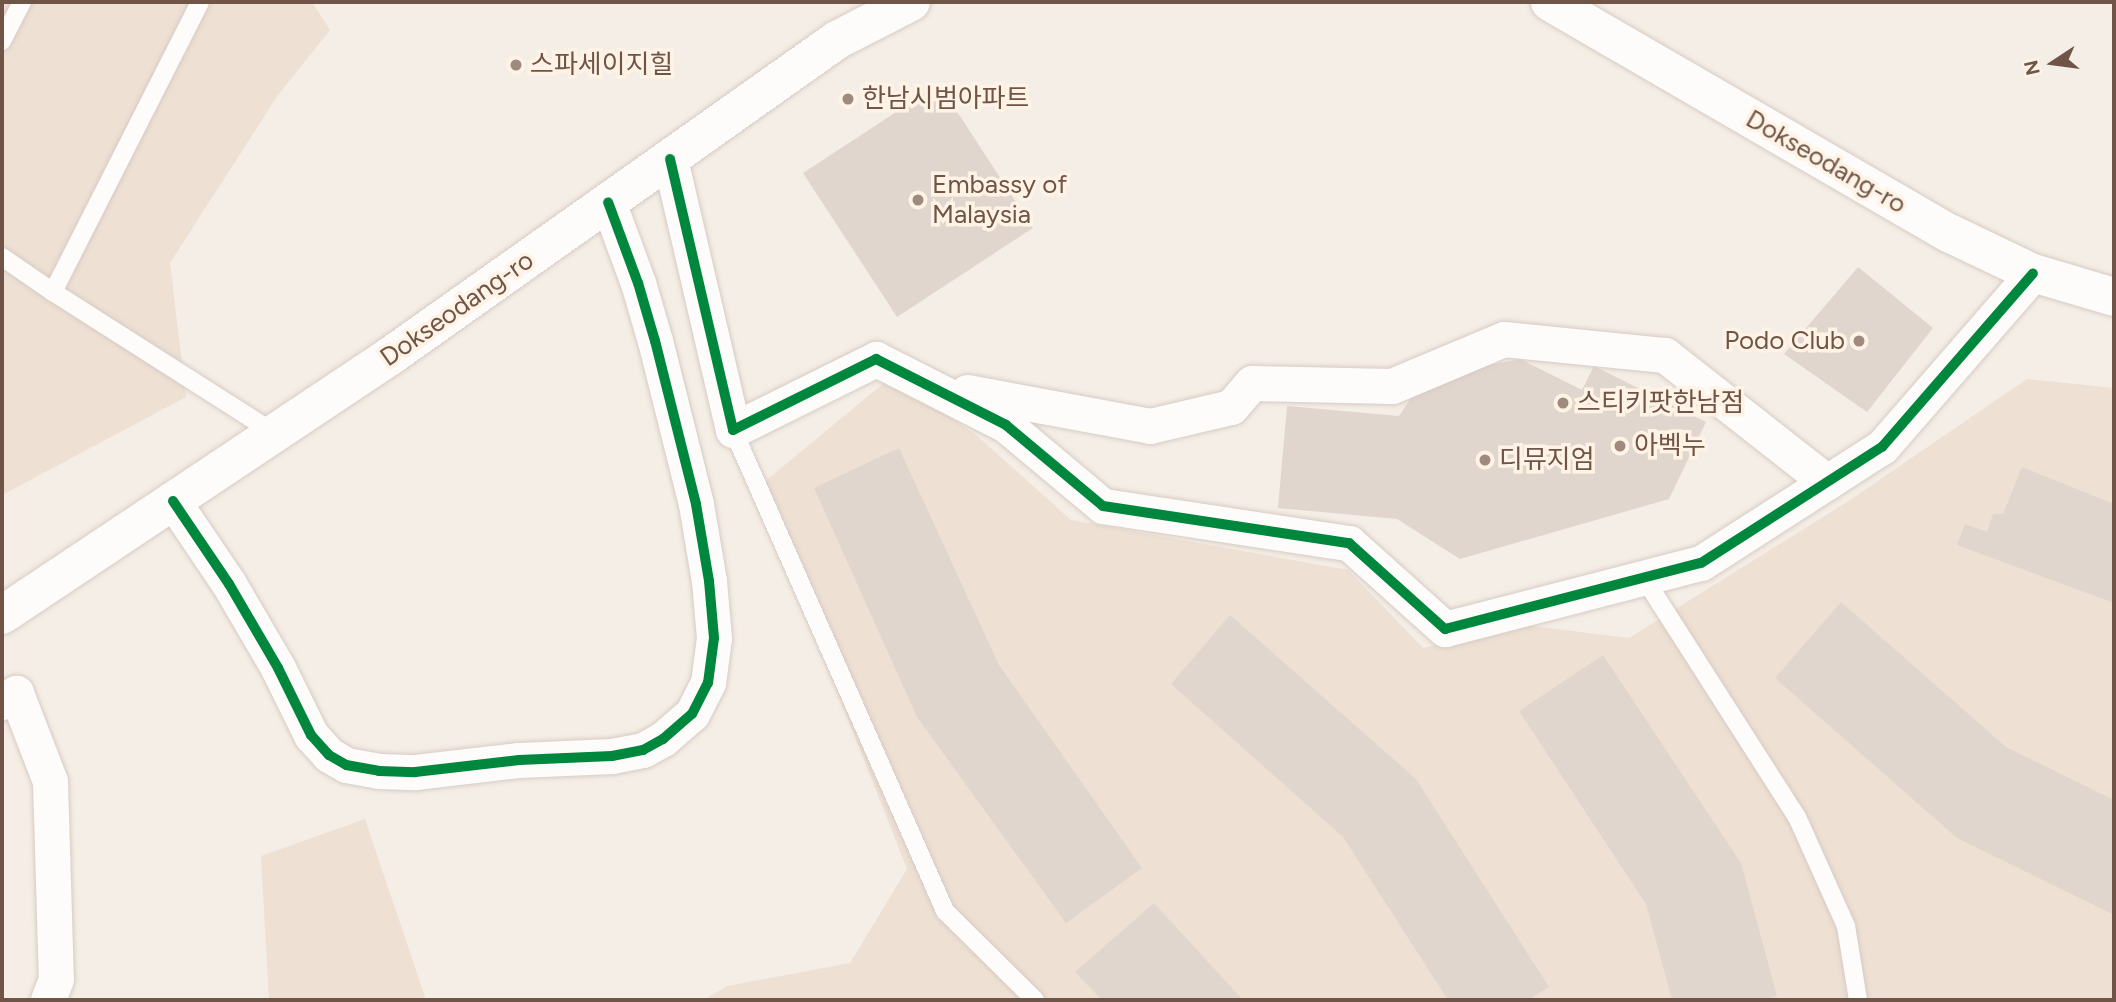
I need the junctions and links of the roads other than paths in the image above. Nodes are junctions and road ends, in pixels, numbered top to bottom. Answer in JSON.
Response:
{"nodes":[{"id":1,"x":22,"y":2,"type":"edge"},
{"id":2,"x":200,"y":2,"type":"edge"},
{"id":3,"x":911,"y":2,"type":"edge"},
{"id":4,"x":1550,"y":2,"type":"edge"},
{"id":5,"x":2,"y":41,"type":"edge"},
{"id":6,"x":670,"y":159,"type":"junction"},
{"id":7,"x":608,"y":202,"type":"junction"},
{"id":8,"x":2,"y":257,"type":"edge"},
{"id":9,"x":2033,"y":273,"type":"junction"},
{"id":10,"x":53,"y":292,"type":"junction"},
{"id":11,"x":2114,"y":298,"type":"edge"},
{"id":12,"x":928,"y":385,"type":"junction"},
{"id":13,"x":733,"y":430,"type":"junction"},
{"id":14,"x":274,"y":433,"type":"junction"},
{"id":15,"x":1827,"y":482,"type":"junction"},
{"id":16,"x":173,"y":501,"type":"junction"},
{"id":17,"x":1644,"y":578,"type":"junction"},
{"id":18,"x":2,"y":615,"type":"edge"},
{"id":19,"x":2,"y":702,"type":"edge"},
{"id":20,"x":48,"y":1000,"type":"edge"},
{"id":21,"x":1035,"y":1000,"type":"edge"},
{"id":22,"x":1858,"y":1000,"type":"edge"}],
"edges":[{"from":1,"to":5,"type":"lane"},
{"from":2,"to":10,"type":"lane"},
{"from":3,"to":6,"type":"main road","name":"Dokseodang-ro"},
{"from":4,"to":9,"type":"main road","name":"Dokseodang-ro"},
{"from":6,"to":7,"type":"main road","name":"Dokseodang-ro"},
{"from":6,"to":13,"type":"street"},
{"from":7,"to":14,"type":"main road","name":"Dokseodang-ro"},
{"from":7,"to":16,"type":"street"},
{"from":8,"to":10,"type":"lane"},
{"from":9,"to":11,"type":"main road","name":"Dokseodang-ro"},
{"from":9,"to":15,"type":"street"},
{"from":10,"to":14,"type":"lane"},
{"from":12,"to":13,"type":"street"},
{"from":12,"to":15,"type":"street"},
{"from":12,"to":17,"type":"street"},
{"from":13,"to":21,"type":"lane"},
{"from":14,"to":16,"type":"main road","name":"Dokseodang-ro"},
{"from":15,"to":17,"type":"street"},
{"from":16,"to":18,"type":"main road","name":"Dokseodang-ro"},
{"from":17,"to":22,"type":"lane"},
{"from":19,"to":20,"type":"street"}]}
